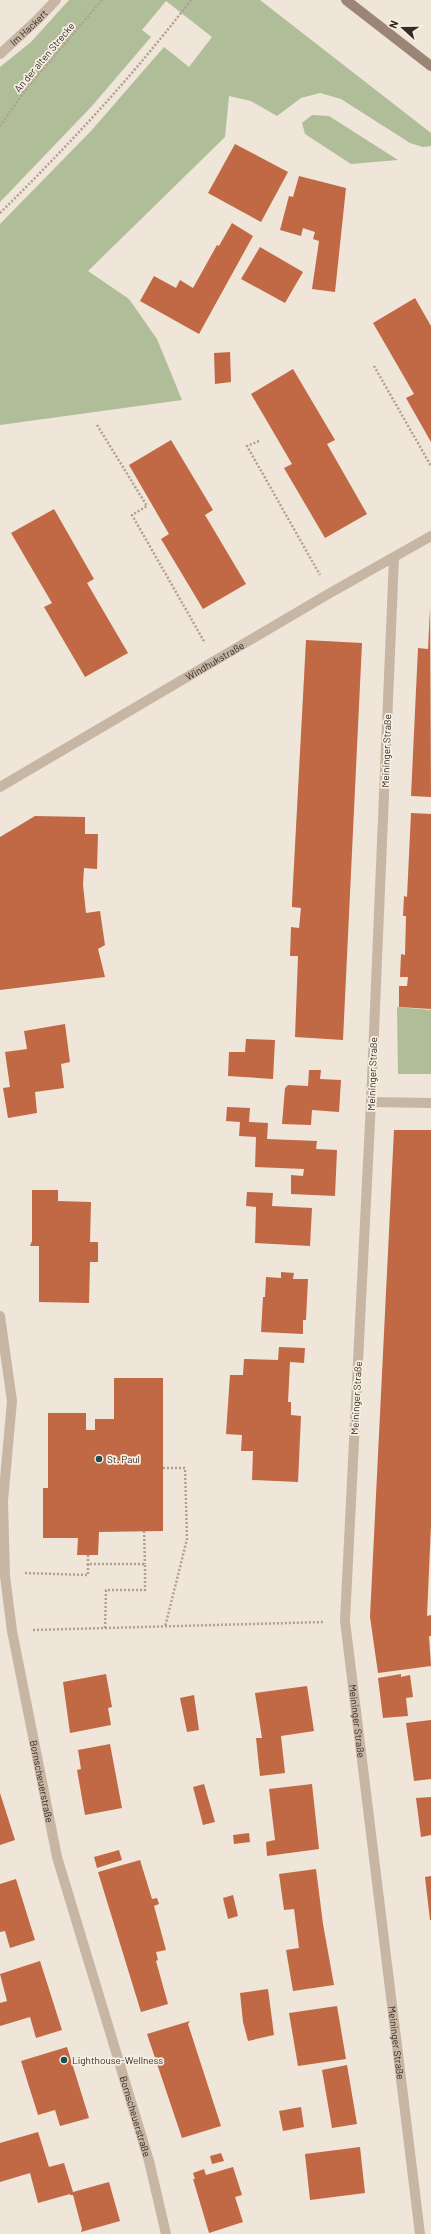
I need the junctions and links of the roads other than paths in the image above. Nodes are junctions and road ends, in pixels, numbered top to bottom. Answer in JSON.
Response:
{"nodes":[{"id":1,"x":56,"y":0,"type":"edge"},
{"id":2,"x":346,"y":0,"type":"edge"},
{"id":3,"x":0,"y":54,"type":"edge"},
{"id":4,"x":431,"y":66,"type":"edge"},
{"id":5,"x":431,"y":536,"type":"edge"},
{"id":6,"x":394,"y":558,"type":"junction"},
{"id":7,"x":0,"y":787,"type":"edge"},
{"id":8,"x":371,"y":1102,"type":"junction"},
{"id":9,"x":431,"y":1103,"type":"edge"},
{"id":10,"x":0,"y":1316,"type":"edge"},
{"id":11,"x":166,"y":2234,"type":"edge"},
{"id":12,"x":420,"y":2234,"type":"edge"}],
"edges":[{"from":1,"to":3,"type":"street","name":"Im Hackert"},
{"from":2,"to":4,"type":"main road"},
{"from":5,"to":6,"type":"street","name":"Windhukstraße"},
{"from":6,"to":7,"type":"street","name":"Windhukstraße"},
{"from":6,"to":8,"type":"street","name":"Meininger Straße"},
{"from":8,"to":9,"type":"street"},
{"from":8,"to":12,"type":"street","name":"Meininger Straße"},
{"from":10,"to":11,"type":"street","name":"Bornscheuerstraße"}]}
